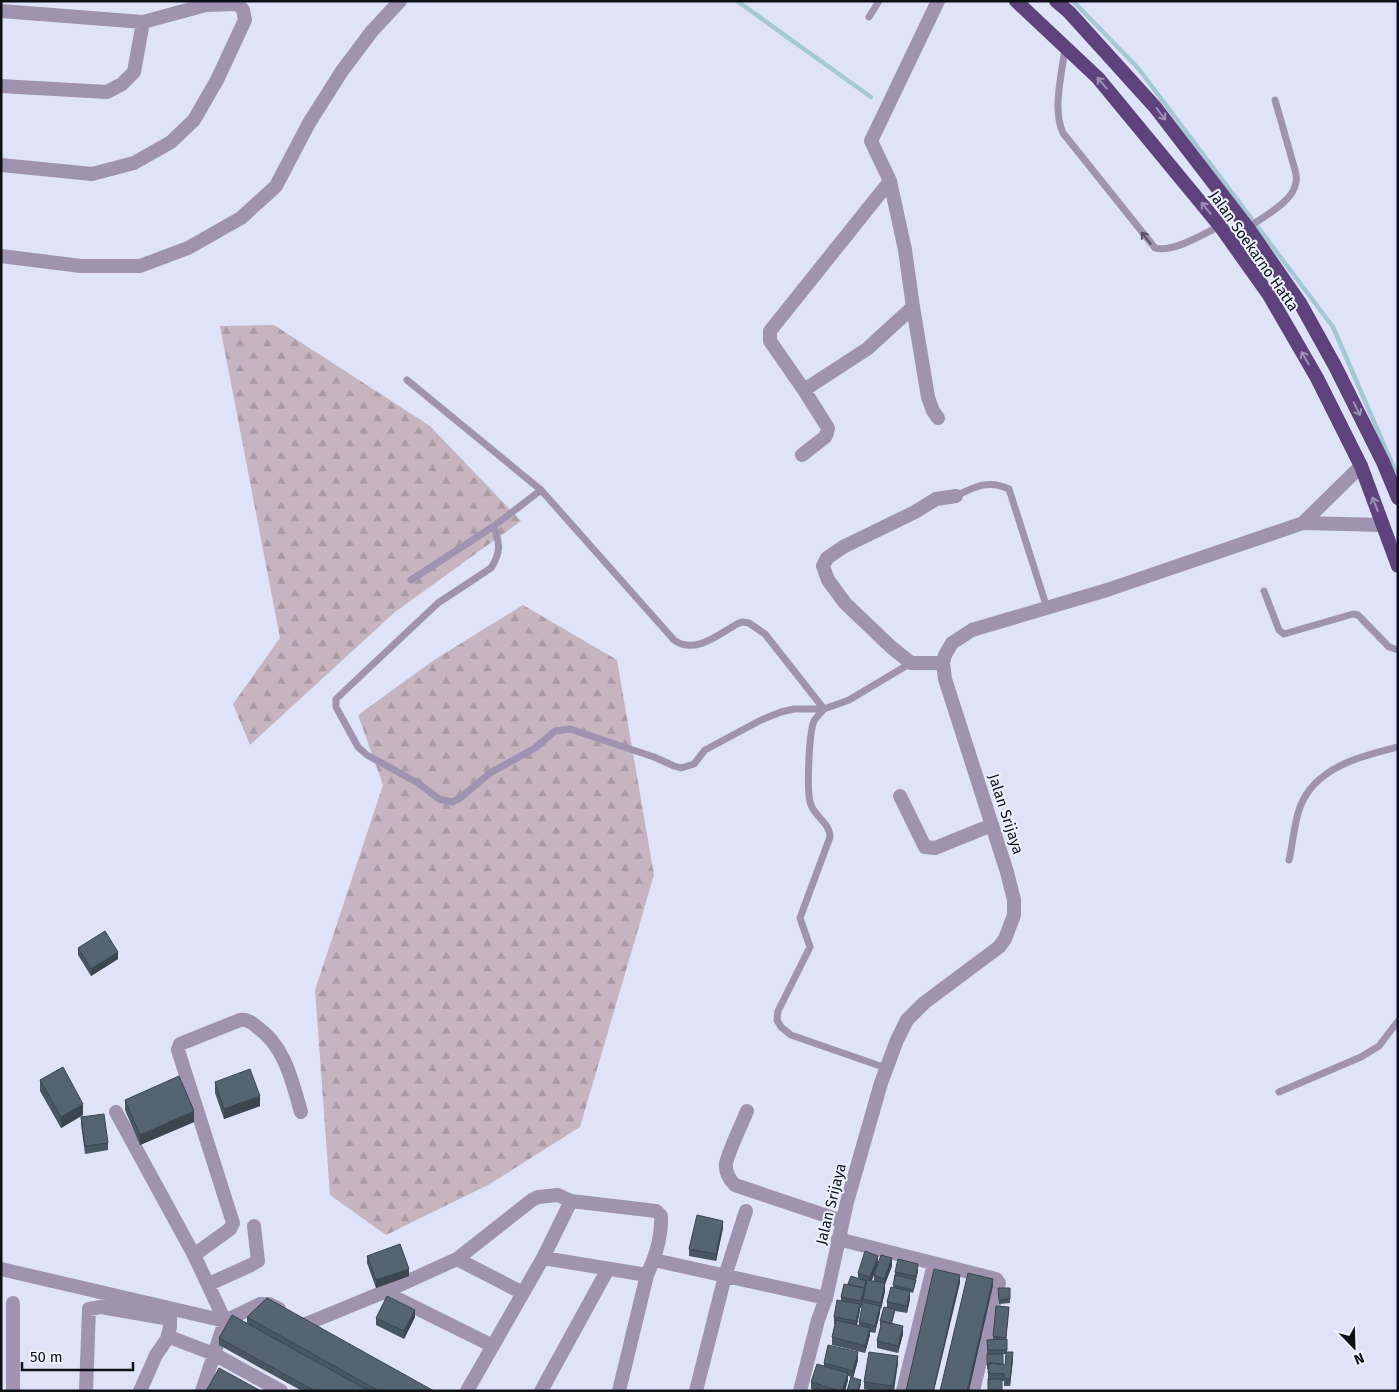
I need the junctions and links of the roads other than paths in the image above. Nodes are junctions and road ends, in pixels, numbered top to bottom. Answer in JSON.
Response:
{"nodes":[{"id":1,"x":400,"y":1,"type":"edge"},
{"id":2,"x":879,"y":1,"type":"edge"},
{"id":3,"x":938,"y":1,"type":"edge"},
{"id":4,"x":1016,"y":1,"type":"edge"},
{"id":5,"x":1056,"y":1,"type":"edge"},
{"id":6,"x":1,"y":11,"type":"edge"},
{"id":7,"x":869,"y":17,"type":"dead end"},
{"id":8,"x":143,"y":22,"type":"junction"},
{"id":9,"x":1065,"y":48,"type":"junction"},
{"id":10,"x":1,"y":86,"type":"edge"},
{"id":11,"x":1275,"y":100,"type":"dead end"},
{"id":12,"x":1,"y":165,"type":"edge"},
{"id":13,"x":890,"y":181,"type":"junction"},
{"id":14,"x":1220,"y":226,"type":"junction"},
{"id":15,"x":1250,"y":226,"type":"junction"},
{"id":16,"x":1,"y":256,"type":"edge"},
{"id":17,"x":912,"y":307,"type":"junction"},
{"id":18,"x":407,"y":380,"type":"dead end"},
{"id":19,"x":804,"y":390,"type":"junction"},
{"id":20,"x":938,"y":418,"type":"dead end"},
{"id":21,"x":802,"y":455,"type":"dead end"},
{"id":22,"x":1361,"y":466,"type":"junction"},
{"id":23,"x":1396,"y":483,"type":"edge"},
{"id":24,"x":541,"y":490,"type":"junction"},
{"id":25,"x":956,"y":496,"type":"joint"},
{"id":26,"x":1398,"y":498,"type":"edge"},
{"id":27,"x":1303,"y":523,"type":"junction"},
{"id":28,"x":1383,"y":525,"type":"junction"},
{"id":29,"x":494,"y":526,"type":"junction"},
{"id":30,"x":1398,"y":566,"type":"edge"},
{"id":31,"x":411,"y":580,"type":"dead end"},
{"id":32,"x":1264,"y":591,"type":"dead end"},
{"id":33,"x":1047,"y":608,"type":"junction"},
{"id":34,"x":1398,"y":650,"type":"edge"},
{"id":35,"x":911,"y":663,"type":"junction"},
{"id":36,"x":943,"y":663,"type":"junction"},
{"id":37,"x":824,"y":709,"type":"junction"},
{"id":38,"x":1398,"y":747,"type":"edge"},
{"id":39,"x":900,"y":796,"type":"dead end"},
{"id":40,"x":992,"y":825,"type":"junction"},
{"id":41,"x":1289,"y":860,"type":"dead end"},
{"id":42,"x":1398,"y":1020,"type":"edge"},
{"id":43,"x":886,"y":1068,"type":"junction"},
{"id":44,"x":1279,"y":1092,"type":"dead end"},
{"id":45,"x":747,"y":1111,"type":"dead end"},
{"id":46,"x":116,"y":1112,"type":"dead end"},
{"id":47,"x":302,"y":1112,"type":"dead end"},
{"id":48,"x":571,"y":1201,"type":"junction"},
{"id":49,"x":746,"y":1211,"type":"dead end"},
{"id":50,"x":842,"y":1221,"type":"junction"},
{"id":51,"x":254,"y":1226,"type":"dead end"},
{"id":52,"x":838,"y":1239,"type":"junction"},
{"id":53,"x":194,"y":1255,"type":"junction"},
{"id":54,"x":457,"y":1258,"type":"junction"},
{"id":55,"x":543,"y":1258,"type":"junction"},
{"id":56,"x":654,"y":1260,"type":"junction"},
{"id":57,"x":934,"y":1264,"type":"junction"},
{"id":58,"x":1,"y":1269,"type":"edge"},
{"id":59,"x":608,"y":1269,"type":"junction"},
{"id":60,"x":647,"y":1275,"type":"junction"},
{"id":61,"x":725,"y":1276,"type":"junction"},
{"id":62,"x":209,"y":1284,"type":"junction"},
{"id":63,"x":384,"y":1292,"type":"junction"},
{"id":64,"x":523,"y":1293,"type":"junction"},
{"id":65,"x":826,"y":1298,"type":"junction"},
{"id":66,"x":13,"y":1303,"type":"dead end"},
{"id":67,"x":226,"y":1321,"type":"junction"},
{"id":68,"x":306,"y":1324,"type":"junction"},
{"id":69,"x":323,"y":1334,"type":"edge"},
{"id":70,"x":167,"y":1339,"type":"junction"},
{"id":71,"x":492,"y":1346,"type":"junction"},
{"id":72,"x":214,"y":1354,"type":"junction"},
{"id":73,"x":13,"y":1391,"type":"edge"},
{"id":74,"x":86,"y":1391,"type":"edge"},
{"id":75,"x":140,"y":1391,"type":"edge"},
{"id":76,"x":202,"y":1391,"type":"edge"},
{"id":77,"x":281,"y":1391,"type":"edge"},
{"id":78,"x":467,"y":1391,"type":"edge"},
{"id":79,"x":541,"y":1391,"type":"edge"},
{"id":80,"x":619,"y":1391,"type":"edge"},
{"id":81,"x":696,"y":1391,"type":"edge"},
{"id":82,"x":800,"y":1391,"type":"edge"},
{"id":83,"x":904,"y":1391,"type":"edge"},
{"id":84,"x":973,"y":1391,"type":"edge"}],
"edges":[{"from":1,"to":16,"type":"street"},
{"from":2,"to":7,"type":"lane"},
{"from":3,"to":13,"type":"street"},
{"from":4,"to":9,"type":"highway","name":"Jalan Soekarno Hatta"},
{"from":5,"to":15,"type":"highway","name":"Jalan Soekarno Hatta","one_way":true},
{"from":6,"to":8,"type":"street"},
{"from":8,"to":10,"type":"street"},
{"from":8,"to":12,"type":"street"},
{"from":14,"to":9,"type":"highway","name":"Jalan Soekarno Hatta","one_way":true},
{"from":14,"to":9,"type":"lane","one_way":true},
{"from":11,"to":15,"type":"lane"},
{"from":13,"to":17,"type":"street"},
{"from":13,"to":19,"type":"street"},
{"from":22,"to":14,"type":"highway","name":"Jalan Soekarno Hatta","one_way":true},
{"from":15,"to":23,"type":"highway","name":"Jalan Soekarno Hatta","one_way":true},
{"from":17,"to":19,"type":"street"},
{"from":17,"to":20,"type":"street"},
{"from":18,"to":24,"type":"lane"},
{"from":19,"to":21,"type":"street"},
{"from":22,"to":27,"type":"street"},
{"from":28,"to":22,"type":"highway","name":"Jalan Soekarno Hatta","one_way":true},
{"from":23,"to":26,"type":"highway","name":"Jalan Soekarno Hatta"},
{"from":24,"to":29,"type":"lane"},
{"from":24,"to":37,"type":"lane"},
{"from":25,"to":33,"type":"lane"},
{"from":25,"to":35,"type":"street"},
{"from":27,"to":28,"type":"street"},
{"from":27,"to":33,"type":"street"},
{"from":28,"to":30,"type":"highway","name":"Jalan Soekarno Hatta"},
{"from":29,"to":31,"type":"lane"},
{"from":29,"to":37,"type":"lane"},
{"from":32,"to":34,"type":"lane"},
{"from":33,"to":36,"type":"street"},
{"from":35,"to":36,"type":"street"},
{"from":35,"to":37,"type":"lane"},
{"from":36,"to":40,"type":"street","name":"Jalan Srijaya"},
{"from":37,"to":43,"type":"lane"},
{"from":38,"to":41,"type":"lane"},
{"from":39,"to":40,"type":"street"},
{"from":40,"to":43,"type":"street","name":"Jalan Srijaya"},
{"from":42,"to":44,"type":"lane"},
{"from":43,"to":50,"type":"street","name":"Jalan Srijaya"},
{"from":45,"to":50,"type":"street"},
{"from":46,"to":53,"type":"street"},
{"from":47,"to":53,"type":"street"},
{"from":48,"to":54,"type":"street"},
{"from":48,"to":55,"type":"street"},
{"from":48,"to":56,"type":"street"},
{"from":49,"to":61,"type":"street"},
{"from":50,"to":52,"type":"street","name":"Jalan Srijaya"},
{"from":51,"to":62,"type":"street"},
{"from":52,"to":57,"type":"street"},
{"from":52,"to":65,"type":"street","name":"Jalan Srijaya"},
{"from":53,"to":62,"type":"street"},
{"from":54,"to":63,"type":"street"},
{"from":54,"to":64,"type":"street"},
{"from":55,"to":59,"type":"street"},
{"from":55,"to":64,"type":"street"},
{"from":56,"to":60,"type":"street"},
{"from":56,"to":61,"type":"street"},
{"from":57,"to":83,"type":"street"},
{"from":57,"to":84,"type":"street"},
{"from":58,"to":67,"type":"street"},
{"from":59,"to":60,"type":"street"},
{"from":59,"to":79,"type":"street"},
{"from":60,"to":80,"type":"street"},
{"from":61,"to":65,"type":"street"},
{"from":61,"to":81,"type":"street"},
{"from":62,"to":67,"type":"street"},
{"from":63,"to":68,"type":"street"},
{"from":63,"to":71,"type":"street"},
{"from":64,"to":71,"type":"street"},
{"from":65,"to":82,"type":"street","name":"Jalan Srijaya"},
{"from":66,"to":73,"type":"street"},
{"from":67,"to":68,"type":"street"},
{"from":67,"to":72,"type":"street"},
{"from":68,"to":69,"type":"street"},
{"from":70,"to":72,"type":"street"},
{"from":70,"to":74,"type":"street"},
{"from":70,"to":75,"type":"street"},
{"from":71,"to":78,"type":"street"},
{"from":72,"to":76,"type":"street"},
{"from":72,"to":77,"type":"street"}]}
